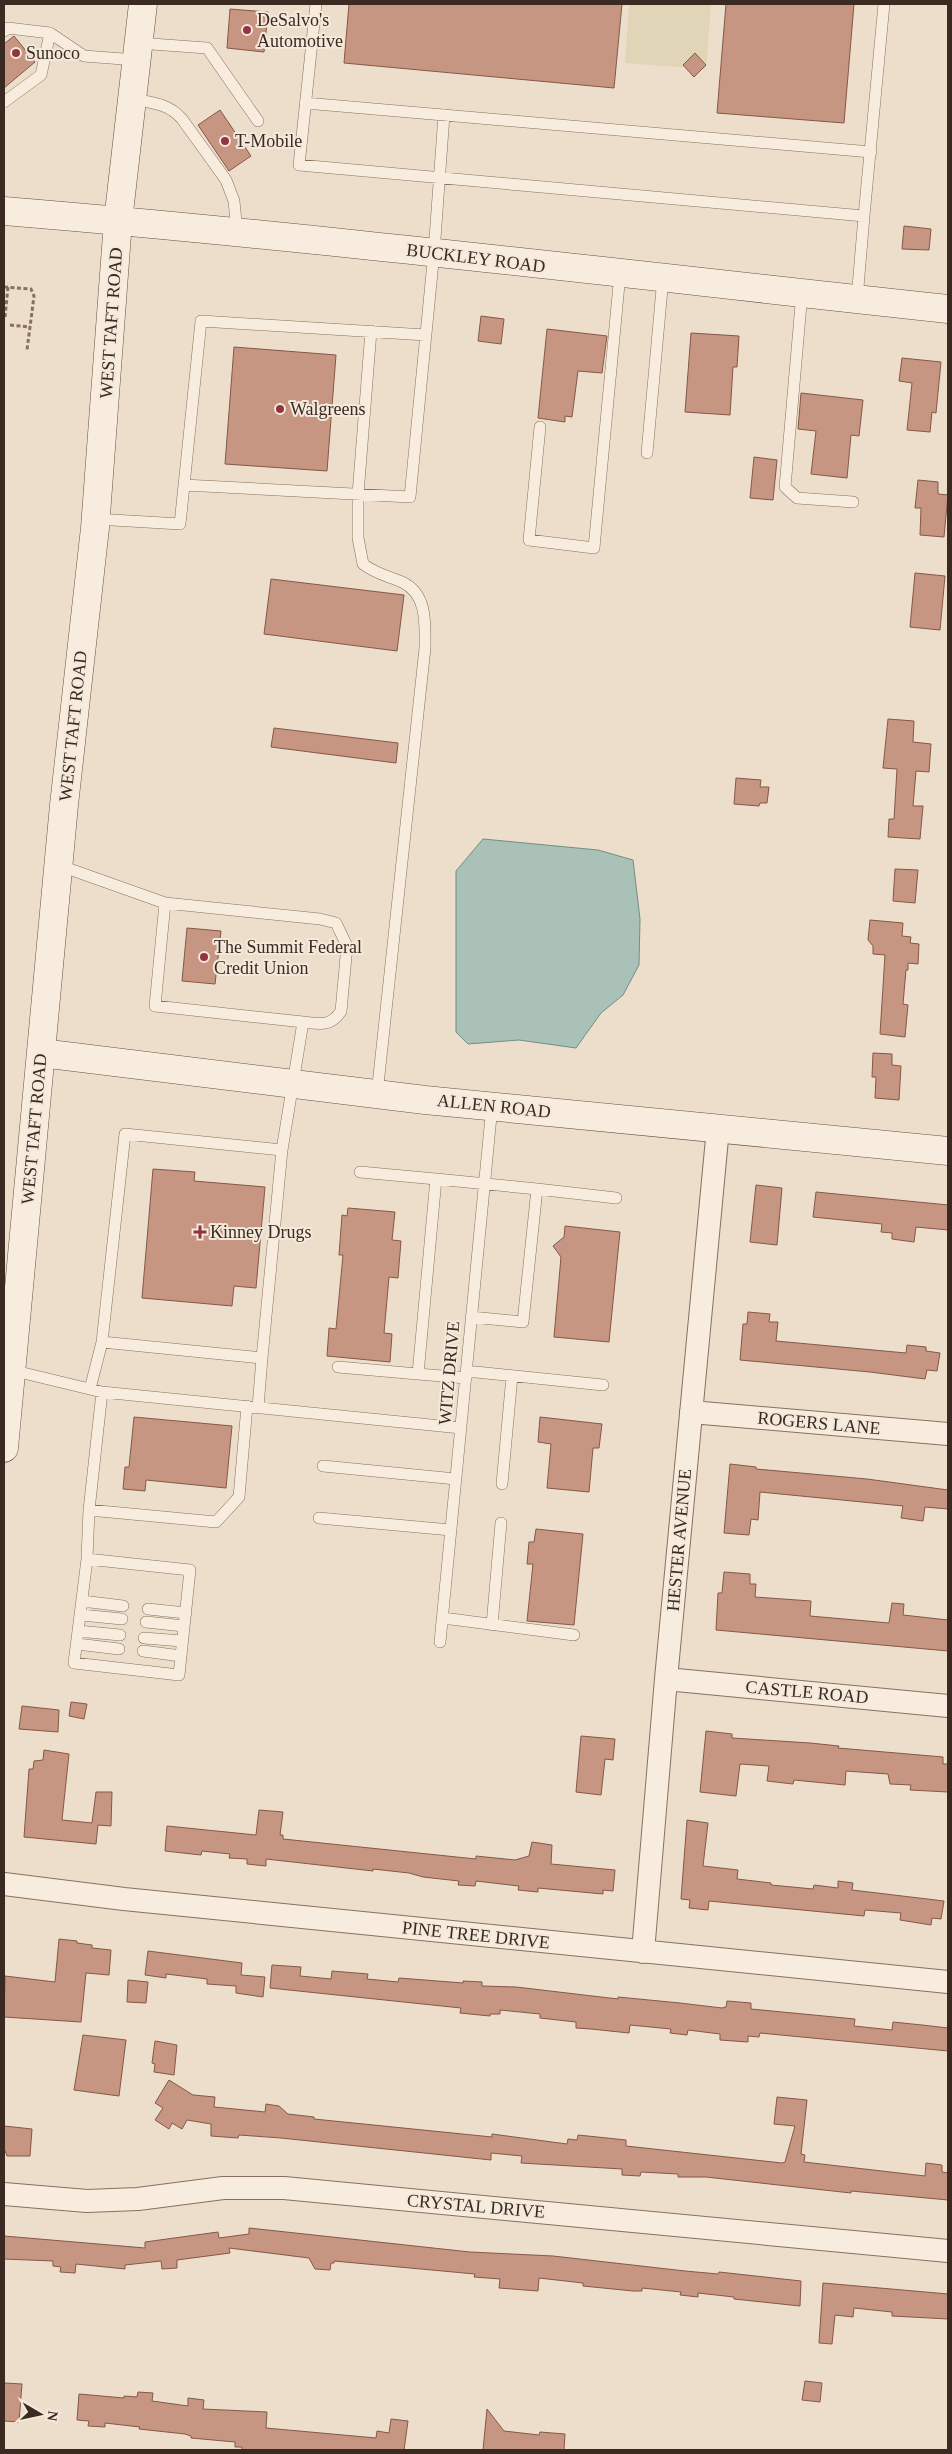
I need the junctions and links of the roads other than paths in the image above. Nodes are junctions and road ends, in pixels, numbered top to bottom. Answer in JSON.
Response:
{"nodes":[{"id":1,"x":143,"y":4,"type":"edge"},
{"id":2,"x":316,"y":4,"type":"edge"},
{"id":3,"x":884,"y":4,"type":"edge"},
{"id":4,"x":4,"y":31,"type":"edge"},
{"id":5,"x":50,"y":33,"type":"junction"},
{"id":6,"x":137,"y":52,"type":"junction"},
{"id":7,"x":18,"y":76,"type":"dead end"},
{"id":8,"x":26,"y":86,"type":"junction"},
{"id":9,"x":132,"y":99,"type":"junction"},
{"id":10,"x":4,"y":102,"type":"edge"},
{"id":11,"x":305,"y":103,"type":"junction"},
{"id":12,"x":444,"y":114,"type":"junction"},
{"id":13,"x":258,"y":120,"type":"dead end"},
{"id":14,"x":871,"y":152,"type":"junction"},
{"id":15,"x":440,"y":178,"type":"junction"},
{"id":16,"x":4,"y":211,"type":"edge"},
{"id":17,"x":864,"y":216,"type":"junction"},
{"id":18,"x":118,"y":221,"type":"junction"},
{"id":19,"x":237,"y":232,"type":"junction"},
{"id":20,"x":434,"y":252,"type":"junction"},
{"id":21,"x":620,"y":274,"type":"junction"},
{"id":22,"x":663,"y":278,"type":"junction"},
{"id":23,"x":802,"y":293,"type":"junction"},
{"id":24,"x":857,"y":299,"type":"junction"},
{"id":25,"x":948,"y":309,"type":"edge"},
{"id":26,"x":371,"y":331,"type":"junction"},
{"id":27,"x":426,"y":335,"type":"junction"},
{"id":28,"x":540,"y":427,"type":"dead end"},
{"id":29,"x":647,"y":453,"type":"dead end"},
{"id":30,"x":184,"y":485,"type":"junction"},
{"id":31,"x":358,"y":494,"type":"junction"},
{"id":32,"x":853,"y":502,"type":"dead end"},
{"id":33,"x":96,"y":519,"type":"junction"},
{"id":34,"x":58,"y":865,"type":"junction"},
{"id":35,"x":165,"y":903,"type":"junction"},
{"id":36,"x":303,"y":1022,"type":"junction"},
{"id":37,"x":41,"y":1053,"type":"junction"},
{"id":38,"x":294,"y":1084,"type":"junction"},
{"id":39,"x":377,"y":1094,"type":"junction"},
{"id":40,"x":492,"y":1106,"type":"junction"},
{"id":41,"x":718,"y":1128,"type":"junction"},
{"id":42,"x":282,"y":1150,"type":"junction"},
{"id":43,"x":948,"y":1151,"type":"edge"},
{"id":44,"x":360,"y":1172,"type":"dead end"},
{"id":45,"x":436,"y":1179,"type":"junction"},
{"id":46,"x":484,"y":1184,"type":"junction"},
{"id":47,"x":537,"y":1189,"type":"junction"},
{"id":48,"x":616,"y":1198,"type":"dead end"},
{"id":49,"x":472,"y":1317,"type":"junction"},
{"id":50,"x":102,"y":1342,"type":"junction"},
{"id":51,"x":262,"y":1358,"type":"junction"},
{"id":52,"x":338,"y":1367,"type":"dead end"},
{"id":53,"x":11,"y":1370,"type":"junction"},
{"id":54,"x":418,"y":1374,"type":"junction"},
{"id":55,"x":466,"y":1375,"type":"junction"},
{"id":56,"x":512,"y":1376,"type":"junction"},
{"id":57,"x":603,"y":1385,"type":"dead end"},
{"id":58,"x":90,"y":1389,"type":"junction"},
{"id":59,"x":102,"y":1392,"type":"junction"},
{"id":60,"x":252,"y":1406,"type":"junction"},
{"id":61,"x":691,"y":1412,"type":"junction"},
{"id":62,"x":461,"y":1428,"type":"junction"},
{"id":63,"x":948,"y":1434,"type":"edge"},
{"id":64,"x":4,"y":1448,"type":"edge"},
{"id":65,"x":323,"y":1466,"type":"dead end"},
{"id":66,"x":456,"y":1479,"type":"junction"},
{"id":67,"x":502,"y":1484,"type":"dead end"},
{"id":68,"x":90,"y":1510,"type":"junction"},
{"id":69,"x":319,"y":1518,"type":"dead end"},
{"id":70,"x":501,"y":1523,"type":"dead end"},
{"id":71,"x":451,"y":1530,"type":"junction"},
{"id":72,"x":87,"y":1559,"type":"junction"},
{"id":73,"x":82,"y":1601,"type":"junction"},
{"id":74,"x":123,"y":1606,"type":"dead end"},
{"id":75,"x":148,"y":1608,"type":"dead end"},
{"id":76,"x":186,"y":1613,"type":"junction"},
{"id":77,"x":81,"y":1615,"type":"junction"},
{"id":78,"x":443,"y":1618,"type":"junction"},
{"id":79,"x":122,"y":1619,"type":"dead end"},
{"id":80,"x":146,"y":1622,"type":"dead end"},
{"id":81,"x":492,"y":1624,"type":"junction"},
{"id":82,"x":184,"y":1626,"type":"junction"},
{"id":83,"x":78,"y":1631,"type":"junction"},
{"id":84,"x":120,"y":1635,"type":"dead end"},
{"id":85,"x":574,"y":1635,"type":"dead end"},
{"id":86,"x":144,"y":1638,"type":"dead end"},
{"id":87,"x":182,"y":1642,"type":"junction"},
{"id":88,"x":440,"y":1642,"type":"dead end"},
{"id":89,"x":76,"y":1644,"type":"junction"},
{"id":90,"x":119,"y":1649,"type":"dead end"},
{"id":91,"x":143,"y":1652,"type":"dead end"},
{"id":92,"x":181,"y":1656,"type":"junction"},
{"id":93,"x":666,"y":1679,"type":"junction"},
{"id":94,"x":948,"y":1706,"type":"edge"},
{"id":95,"x":4,"y":1884,"type":"edge"},
{"id":96,"x":642,"y":1952,"type":"junction"},
{"id":97,"x":948,"y":1982,"type":"edge"},
{"id":98,"x":4,"y":2194,"type":"edge"},
{"id":99,"x":948,"y":2251,"type":"edge"}],
"edges":[{"from":1,"to":6,"type":"street","name":"WEST TAFT ROAD"},
{"from":2,"to":11,"type":"lane"},
{"from":3,"to":14,"type":"lane"},
{"from":4,"to":5,"type":"lane"},
{"from":5,"to":6,"type":"lane"},
{"from":5,"to":8,"type":"lane"},
{"from":6,"to":9,"type":"street","name":"WEST TAFT ROAD"},
{"from":6,"to":13,"type":"lane"},
{"from":7,"to":8,"type":"lane"},
{"from":8,"to":10,"type":"lane"},
{"from":9,"to":18,"type":"street","name":"WEST TAFT ROAD"},
{"from":9,"to":19,"type":"lane"},
{"from":11,"to":12,"type":"lane"},
{"from":11,"to":15,"type":"lane"},
{"from":12,"to":14,"type":"lane"},
{"from":12,"to":15,"type":"lane"},
{"from":14,"to":17,"type":"lane"},
{"from":15,"to":17,"type":"lane"},
{"from":15,"to":20,"type":"lane"},
{"from":16,"to":18,"type":"street","name":"BUCKLEY ROAD"},
{"from":17,"to":24,"type":"lane"},
{"from":18,"to":19,"type":"street","name":"BUCKLEY ROAD"},
{"from":18,"to":33,"type":"street","name":"WEST TAFT ROAD"},
{"from":19,"to":20,"type":"street","name":"BUCKLEY ROAD"},
{"from":20,"to":21,"type":"street","name":"BUCKLEY ROAD"},
{"from":20,"to":27,"type":"lane"},
{"from":21,"to":22,"type":"street","name":"BUCKLEY ROAD"},
{"from":21,"to":28,"type":"lane"},
{"from":22,"to":23,"type":"street","name":"BUCKLEY ROAD"},
{"from":22,"to":29,"type":"lane"},
{"from":23,"to":24,"type":"street","name":"BUCKLEY ROAD"},
{"from":23,"to":32,"type":"lane"},
{"from":24,"to":25,"type":"street","name":"BUCKLEY ROAD"},
{"from":26,"to":27,"type":"lane"},
{"from":26,"to":30,"type":"lane"},
{"from":26,"to":31,"type":"lane"},
{"from":27,"to":31,"type":"lane"},
{"from":30,"to":31,"type":"lane"},
{"from":30,"to":33,"type":"lane"},
{"from":31,"to":39,"type":"lane"},
{"from":33,"to":34,"type":"street","name":"WEST TAFT ROAD"},
{"from":34,"to":35,"type":"lane"},
{"from":34,"to":37,"type":"street","name":"WEST TAFT ROAD"},
{"from":35,"to":36,"type":"lane"},
{"from":35,"to":36,"type":"lane"},
{"from":36,"to":38,"type":"lane"},
{"from":37,"to":38,"type":"street","name":"ALLEN ROAD"},
{"from":37,"to":53,"type":"street","name":"WEST TAFT ROAD"},
{"from":38,"to":39,"type":"street","name":"ALLEN ROAD"},
{"from":38,"to":42,"type":"lane"},
{"from":39,"to":40,"type":"street","name":"ALLEN ROAD"},
{"from":40,"to":41,"type":"street","name":"ALLEN ROAD"},
{"from":40,"to":46,"type":"lane","name":"WITZ DRIVE"},
{"from":41,"to":43,"type":"street","name":"ALLEN ROAD"},
{"from":41,"to":61,"type":"street","name":"HESTER AVENUE"},
{"from":42,"to":50,"type":"lane"},
{"from":42,"to":51,"type":"lane"},
{"from":44,"to":45,"type":"lane"},
{"from":45,"to":46,"type":"lane"},
{"from":45,"to":54,"type":"lane"},
{"from":46,"to":47,"type":"lane"},
{"from":46,"to":49,"type":"lane","name":"WITZ DRIVE"},
{"from":47,"to":48,"type":"lane"},
{"from":47,"to":49,"type":"lane"},
{"from":49,"to":55,"type":"lane","name":"WITZ DRIVE"},
{"from":50,"to":51,"type":"lane"},
{"from":50,"to":58,"type":"lane"},
{"from":51,"to":60,"type":"lane"},
{"from":52,"to":54,"type":"lane"},
{"from":53,"to":58,"type":"lane"},
{"from":53,"to":64,"type":"street","name":"WEST TAFT ROAD"},
{"from":54,"to":55,"type":"lane"},
{"from":55,"to":56,"type":"lane"},
{"from":55,"to":62,"type":"lane","name":"WITZ DRIVE"},
{"from":56,"to":57,"type":"lane"},
{"from":56,"to":67,"type":"lane"},
{"from":58,"to":59,"type":"lane"},
{"from":59,"to":60,"type":"lane"},
{"from":59,"to":68,"type":"lane"},
{"from":60,"to":62,"type":"lane"},
{"from":60,"to":68,"type":"lane"},
{"from":61,"to":63,"type":"street","name":"ROGERS LANE"},
{"from":61,"to":93,"type":"street","name":"HESTER AVENUE"},
{"from":62,"to":66,"type":"lane","name":"WITZ DRIVE"},
{"from":65,"to":66,"type":"lane"},
{"from":66,"to":71,"type":"lane","name":"WITZ DRIVE"},
{"from":68,"to":72,"type":"lane"},
{"from":69,"to":71,"type":"lane"},
{"from":70,"to":81,"type":"lane"},
{"from":71,"to":78,"type":"lane","name":"WITZ DRIVE"},
{"from":72,"to":73,"type":"lane"},
{"from":72,"to":76,"type":"lane"},
{"from":73,"to":74,"type":"lane"},
{"from":73,"to":77,"type":"lane"},
{"from":75,"to":76,"type":"lane"},
{"from":76,"to":82,"type":"lane"},
{"from":77,"to":79,"type":"lane"},
{"from":77,"to":83,"type":"lane"},
{"from":78,"to":81,"type":"lane"},
{"from":78,"to":88,"type":"lane","name":"WITZ DRIVE"},
{"from":80,"to":82,"type":"lane"},
{"from":81,"to":85,"type":"lane"},
{"from":82,"to":87,"type":"lane"},
{"from":83,"to":84,"type":"lane"},
{"from":83,"to":89,"type":"lane"},
{"from":86,"to":87,"type":"lane"},
{"from":87,"to":92,"type":"lane"},
{"from":89,"to":90,"type":"lane"},
{"from":89,"to":92,"type":"lane"},
{"from":91,"to":92,"type":"lane"},
{"from":93,"to":94,"type":"street","name":"CASTLE ROAD"},
{"from":93,"to":96,"type":"street","name":"HESTER AVENUE"},
{"from":95,"to":96,"type":"street","name":"PINE TREE DRIVE"},
{"from":96,"to":97,"type":"street","name":"PINE TREE DRIVE"},
{"from":98,"to":99,"type":"street","name":"CRYSTAL DRIVE"}]}
